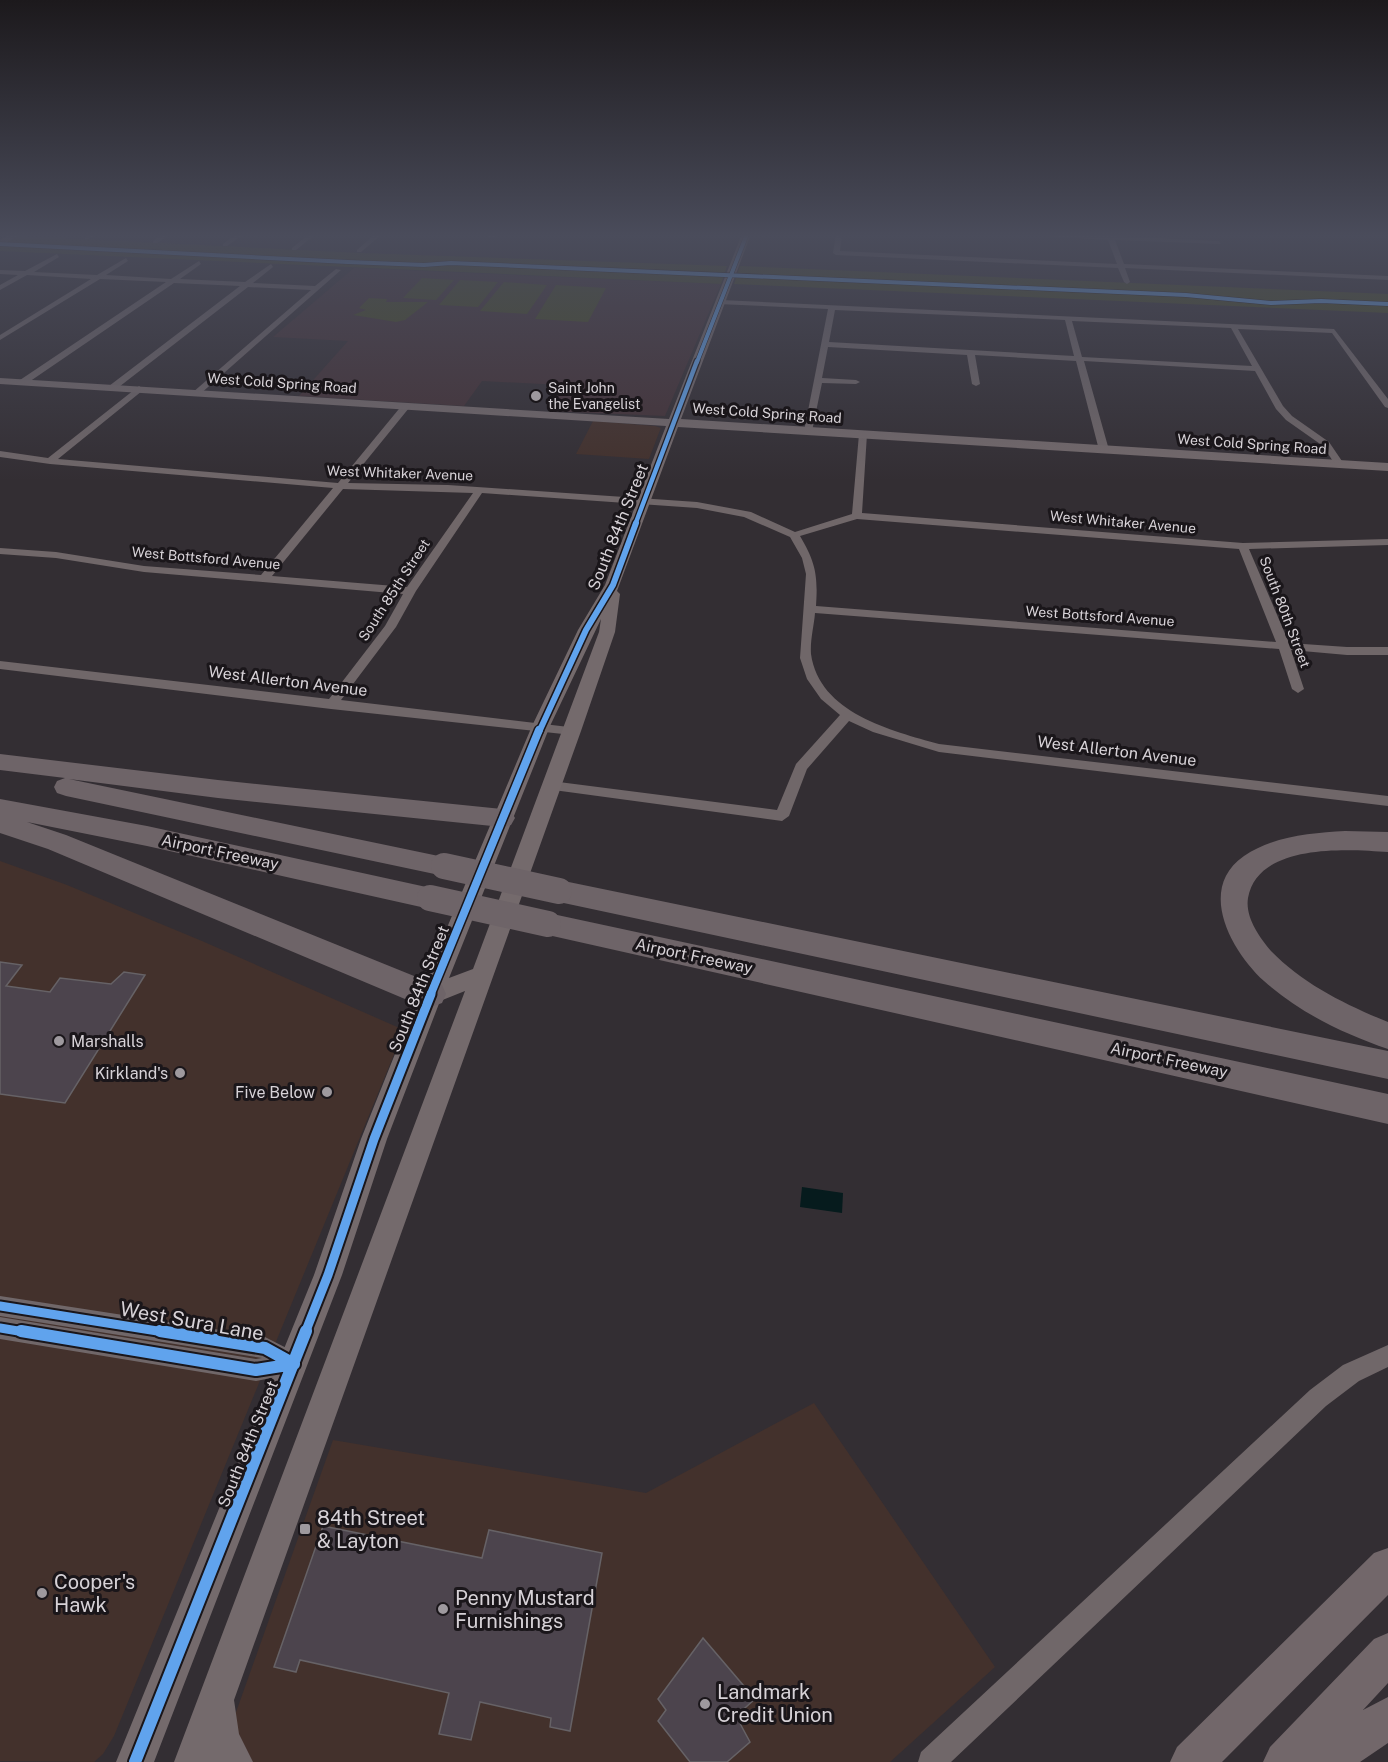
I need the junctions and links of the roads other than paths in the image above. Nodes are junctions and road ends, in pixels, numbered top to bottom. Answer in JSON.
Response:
{"nodes":[{"id":1,"x":35,"y":316,"type":"edge"},
{"id":2,"x":120,"y":316,"type":"edge"},
{"id":3,"x":206,"y":316,"type":"edge"},
{"id":4,"x":284,"y":316,"type":"edge"},
{"id":5,"x":716,"y":316,"type":"edge"},
{"id":6,"x":830,"y":316,"type":"edge"},
{"id":7,"x":1026,"y":316,"type":"edge"},
{"id":8,"x":1068,"y":318,"type":"junction"},
{"id":9,"x":1233,"y":326,"type":"junction"},
{"id":10,"x":0,"y":338,"type":"edge"},
{"id":11,"x":824,"y":344,"type":"junction"},
{"id":12,"x":971,"y":352,"type":"junction"},
{"id":13,"x":1080,"y":358,"type":"junction"},
{"id":14,"x":1257,"y":369,"type":"junction"},
{"id":15,"x":817,"y":380,"type":"junction"},
{"id":16,"x":0,"y":381,"type":"edge"},
{"id":17,"x":23,"y":382,"type":"junction"},
{"id":18,"x":856,"y":382,"type":"dead end"},
{"id":19,"x":976,"y":384,"type":"dead end"},
{"id":20,"x":112,"y":388,"type":"junction"},
{"id":21,"x":139,"y":389,"type":"junction"},
{"id":22,"x":196,"y":393,"type":"junction"},
{"id":23,"x":1388,"y":405,"type":"edge"},
{"id":24,"x":406,"y":406,"type":"junction"},
{"id":25,"x":673,"y":423,"type":"junction"},
{"id":26,"x":808,"y":431,"type":"junction"},
{"id":27,"x":863,"y":434,"type":"junction"},
{"id":28,"x":1104,"y":450,"type":"junction"},
{"id":29,"x":0,"y":454,"type":"edge"},
{"id":30,"x":50,"y":461,"type":"junction"},
{"id":31,"x":1339,"y":464,"type":"junction"},
{"id":32,"x":1388,"y":467,"type":"edge"},
{"id":33,"x":339,"y":486,"type":"junction"},
{"id":34,"x":479,"y":491,"type":"junction"},
{"id":35,"x":644,"y":502,"type":"junction"},
{"id":36,"x":857,"y":516,"type":"junction"},
{"id":37,"x":794,"y":535,"type":"junction"},
{"id":38,"x":1388,"y":542,"type":"edge"},
{"id":39,"x":1243,"y":546,"type":"junction"},
{"id":40,"x":0,"y":550,"type":"edge"},
{"id":41,"x":264,"y":579,"type":"junction"},
{"id":42,"x":613,"y":585,"type":"junction"},
{"id":43,"x":410,"y":591,"type":"junction"},
{"id":44,"x":809,"y":609,"type":"junction"},
{"id":45,"x":1282,"y":646,"type":"junction"},
{"id":46,"x":1388,"y":651,"type":"edge"},
{"id":47,"x":0,"y":665,"type":"edge"},
{"id":48,"x":1298,"y":689,"type":"dead end"},
{"id":49,"x":331,"y":705,"type":"junction"},
{"id":50,"x":846,"y":716,"type":"junction"},
{"id":51,"x":541,"y":726,"type":"junction"},
{"id":52,"x":572,"y":731,"type":"junction"},
{"id":53,"x":0,"y":762,"type":"edge"},
{"id":54,"x":0,"y":776,"type":"edge"},
{"id":55,"x":551,"y":786,"type":"junction"},
{"id":56,"x":1388,"y":801,"type":"edge"},
{"id":57,"x":0,"y":807,"type":"edge"},
{"id":58,"x":502,"y":818,"type":"junction"},
{"id":59,"x":538,"y":822,"type":"junction"},
{"id":60,"x":0,"y":823,"type":"edge"},
{"id":61,"x":1388,"y":842,"type":"edge"},
{"id":62,"x":483,"y":975,"type":"junction"},
{"id":63,"x":431,"y":994,"type":"junction"},
{"id":64,"x":1388,"y":1036,"type":"edge"},
{"id":65,"x":1388,"y":1065,"type":"edge"},
{"id":66,"x":1388,"y":1109,"type":"edge"},
{"id":67,"x":0,"y":1306,"type":"edge"},
{"id":68,"x":0,"y":1328,"type":"edge"},
{"id":69,"x":1388,"y":1356,"type":"edge"},
{"id":70,"x":294,"y":1364,"type":"junction"},
{"id":71,"x":1388,"y":1567,"type":"edge"},
{"id":72,"x":1388,"y":1653,"type":"edge"},
{"id":73,"x":218,"y":1692,"type":"junction"},
{"id":74,"x":1388,"y":1718,"type":"edge"},
{"id":75,"x":135,"y":1762,"type":"edge"},
{"id":76,"x":193,"y":1762,"type":"edge"},
{"id":77,"x":234,"y":1762,"type":"edge"},
{"id":78,"x":931,"y":1762,"type":"edge"},
{"id":79,"x":1192,"y":1762,"type":"edge"},
{"id":80,"x":1285,"y":1762,"type":"edge"},
{"id":81,"x":1308,"y":1762,"type":"edge"}],
"edges":[{"from":1,"to":10,"type":"street"},
{"from":2,"to":17,"type":"street"},
{"from":3,"to":20,"type":"street"},
{"from":4,"to":22,"type":"street"},
{"from":5,"to":25,"type":"street","name":"South 84th Street"},
{"from":6,"to":11,"type":"street"},
{"from":7,"to":8,"type":"street"},
{"from":8,"to":9,"type":"street"},
{"from":8,"to":13,"type":"street"},
{"from":9,"to":14,"type":"street"},
{"from":9,"to":23,"type":"street"},
{"from":11,"to":12,"type":"street"},
{"from":11,"to":15,"type":"street"},
{"from":12,"to":13,"type":"street"},
{"from":12,"to":19,"type":"street"},
{"from":13,"to":14,"type":"street"},
{"from":13,"to":28,"type":"street"},
{"from":14,"to":31,"type":"street"},
{"from":15,"to":18,"type":"street"},
{"from":15,"to":26,"type":"street"},
{"from":16,"to":17,"type":"street","name":"West Cold Spring Road"},
{"from":17,"to":20,"type":"street","name":"West Cold Spring Road"},
{"from":20,"to":21,"type":"street","name":"West Cold Spring Road"},
{"from":21,"to":22,"type":"street","name":"West Cold Spring Road"},
{"from":21,"to":30,"type":"street"},
{"from":22,"to":24,"type":"street","name":"West Cold Spring Road"},
{"from":24,"to":25,"type":"street","name":"West Cold Spring Road"},
{"from":24,"to":33,"type":"street"},
{"from":25,"to":26,"type":"street","name":"West Cold Spring Road"},
{"from":25,"to":35,"type":"street","name":"South 84th Street"},
{"from":26,"to":27,"type":"street","name":"West Cold Spring Road"},
{"from":27,"to":28,"type":"street","name":"West Cold Spring Road"},
{"from":27,"to":36,"type":"street"},
{"from":28,"to":31,"type":"street","name":"West Cold Spring Road"},
{"from":29,"to":30,"type":"street","name":"West Whitaker Avenue"},
{"from":30,"to":33,"type":"street","name":"West Whitaker Avenue"},
{"from":31,"to":32,"type":"street","name":"West Cold Spring Road"},
{"from":33,"to":34,"type":"street","name":"West Whitaker Avenue"},
{"from":33,"to":41,"type":"street"},
{"from":34,"to":35,"type":"street","name":"West Whitaker Avenue"},
{"from":34,"to":43,"type":"street","name":"South 85th Street"},
{"from":35,"to":37,"type":"street","name":"West Whitaker Avenue"},
{"from":35,"to":42,"type":"street","name":"South 84th Street"},
{"from":36,"to":37,"type":"street"},
{"from":36,"to":39,"type":"street","name":"West Whitaker Avenue"},
{"from":37,"to":44,"type":"street"},
{"from":38,"to":39,"type":"street","name":"West Whitaker Avenue"},
{"from":39,"to":45,"type":"street","name":"South 80th Street"},
{"from":40,"to":41,"type":"street","name":"West Bottsford Avenue"},
{"from":41,"to":43,"type":"street","name":"West Bottsford Avenue"},
{"from":42,"to":51,"type":"street","name":"South 84th Street"},
{"from":42,"to":52,"type":"street","name":"South 84th Street"},
{"from":43,"to":49,"type":"street","name":"South 85th Street"},
{"from":44,"to":45,"type":"street","name":"West Bottsford Avenue"},
{"from":44,"to":50,"type":"street"},
{"from":45,"to":46,"type":"street","name":"West Bottsford Avenue"},
{"from":45,"to":48,"type":"street","name":"South 80th Street"},
{"from":47,"to":49,"type":"street","name":"West Allerton Avenue"},
{"from":49,"to":51,"type":"street","name":"West Allerton Avenue"},
{"from":50,"to":55,"type":"street"},
{"from":50,"to":56,"type":"street","name":"West Allerton Avenue"},
{"from":51,"to":52,"type":"street","name":"West Allerton Avenue"},
{"from":51,"to":58,"type":"street","name":"South 84th Street"},
{"from":52,"to":55,"type":"street","name":"South 84th Street"},
{"from":53,"to":58,"type":"highway"},
{"from":54,"to":65,"type":"highway","name":"Airport Freeway","bridge":true},
{"from":55,"to":59,"type":"street","name":"South 84th Street"},
{"from":57,"to":66,"type":"highway","name":"Airport Freeway","bridge":true},
{"from":58,"to":59,"type":"street"},
{"from":58,"to":63,"type":"street","name":"South 84th Street"},
{"from":59,"to":62,"type":"street","name":"South 84th Street"},
{"from":60,"to":63,"type":"highway"},
{"from":61,"to":64,"type":"highway"},
{"from":62,"to":63,"type":"street"},
{"from":62,"to":73,"type":"street","name":"South 84th Street"},
{"from":63,"to":70,"type":"street","name":"South 84th Street"},
{"from":67,"to":70,"type":"street","name":"West Sura Lane"},
{"from":68,"to":70,"type":"street","name":"West Sura Lane"},
{"from":69,"to":78,"type":"street"},
{"from":70,"to":75,"type":"street","name":"South 84th Street"},
{"from":71,"to":79,"type":"main road"},
{"from":72,"to":80,"type":"main road"},
{"from":73,"to":76,"type":"street","name":"South 84th Street"},
{"from":73,"to":77,"type":"street"},
{"from":74,"to":81,"type":"main road"}]}
